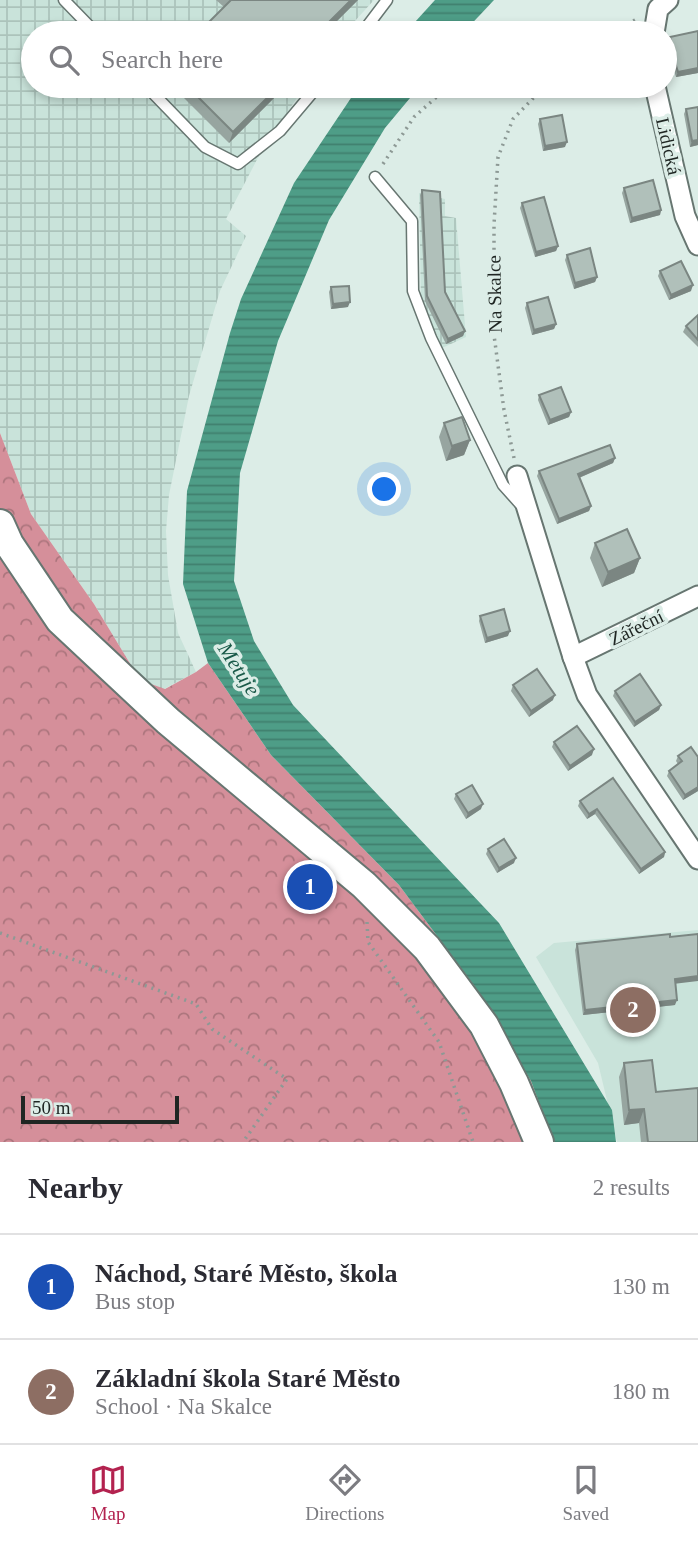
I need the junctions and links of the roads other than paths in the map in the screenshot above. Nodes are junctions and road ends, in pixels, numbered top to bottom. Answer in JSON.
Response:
{"nodes":[{"id":1,"x":64,"y":0,"type":"edge"},
{"id":2,"x":387,"y":0,"type":"edge"},
{"id":3,"x":84,"y":21,"type":"edge"},
{"id":4,"x":371,"y":21,"type":"edge"},
{"id":5,"x":158,"y":98,"type":"edge"},
{"id":6,"x":308,"y":98,"type":"edge"},
{"id":7,"x":658,"y":98,"type":"edge"},
{"id":8,"x":375,"y":177,"type":"road end"},
{"id":9,"x":698,"y":245,"type":"edge"},
{"id":10,"x":517,"y":476,"type":"road end"},
{"id":11,"x":530,"y":515,"type":"junction"},
{"id":12,"x":0,"y":524,"type":"edge"},
{"id":13,"x":698,"y":596,"type":"edge"},
{"id":14,"x":573,"y":657,"type":"junction"},
{"id":15,"x":698,"y":859,"type":"edge"},
{"id":16,"x":539,"y":1142,"type":"edge"}],
"edges":[{"from":1,"to":3,"type":"lane"},
{"from":2,"to":4,"type":"lane"},
{"from":5,"to":6,"type":"lane"},
{"from":7,"to":9,"type":"street","name":"Lidická"},
{"from":8,"to":11,"type":"lane"},
{"from":10,"to":11,"type":"street"},
{"from":11,"to":14,"type":"street"},
{"from":12,"to":16,"type":"street"},
{"from":13,"to":14,"type":"street","name":"Zářeční"},
{"from":14,"to":15,"type":"street"}]}
